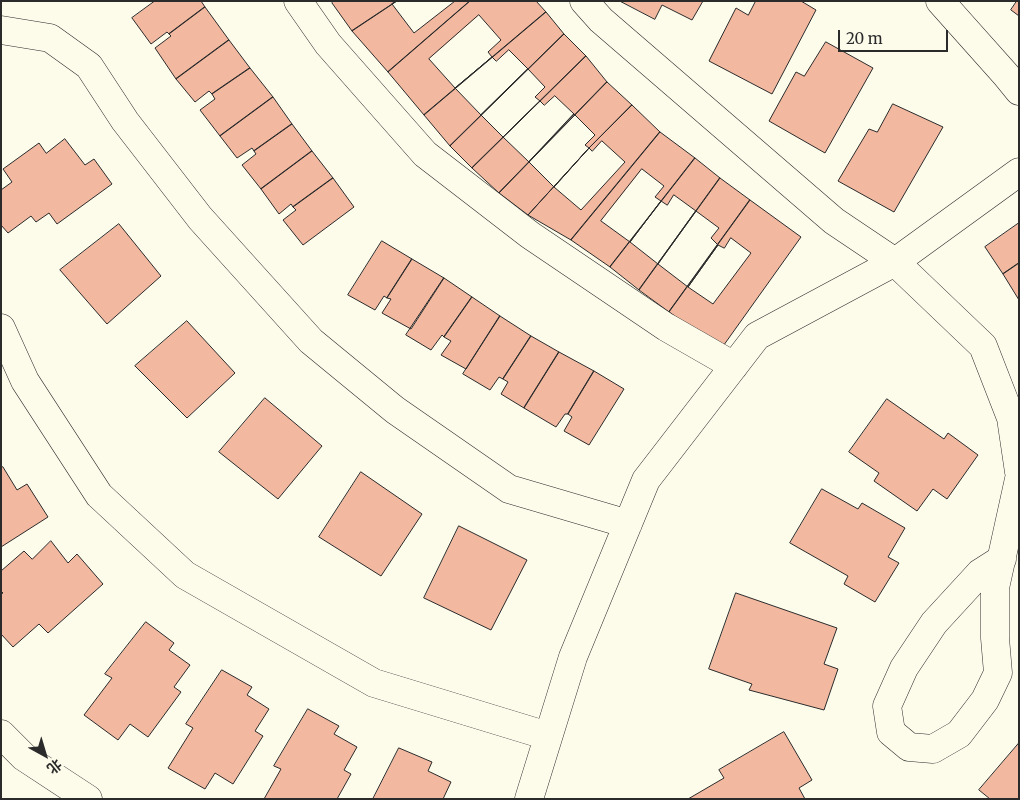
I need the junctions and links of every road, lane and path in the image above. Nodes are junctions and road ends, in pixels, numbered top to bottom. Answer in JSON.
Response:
{"nodes":[{"id":1,"x":298,"y":1,"type":"edge"},
{"id":2,"x":584,"y":1,"type":"edge"},
{"id":3,"x":940,"y":1,"type":"edge"},
{"id":4,"x":1,"y":30,"type":"edge"},
{"id":5,"x":1019,"y":91,"type":"edge"},
{"id":6,"x":1019,"y":172,"type":"edge"},
{"id":7,"x":895,"y":262,"type":"junction"},
{"id":8,"x":1,"y":328,"type":"edge"},
{"id":9,"x":734,"y":366,"type":"junction"},
{"id":10,"x":1019,"y":472,"type":"edge"},
{"id":11,"x":1019,"y":479,"type":"edge"},
{"id":12,"x":628,"y":524,"type":"junction"},
{"id":13,"x":1002,"y":559,"type":"junction"},
{"id":14,"x":1,"y":734,"type":"edge"},
{"id":15,"x":548,"y":736,"type":"junction"},
{"id":16,"x":88,"y":799,"type":"edge"},
{"id":17,"x":529,"y":799,"type":"edge"}],
"edges":[{"from":1,"to":9,"type":"street"},
{"from":2,"to":7,"type":"street"},
{"from":3,"to":5,"type":"street"},
{"from":4,"to":12,"type":"street"},
{"from":6,"to":7,"type":"street"},
{"from":7,"to":9,"type":"street"},
{"from":7,"to":10,"type":"street"},
{"from":8,"to":15,"type":"street"},
{"from":9,"to":12,"type":"street"},
{"from":11,"to":13,"type":"street"},
{"from":12,"to":15,"type":"street"},
{"from":13,"to":13,"type":"street"},
{"from":14,"to":16,"type":"street"},
{"from":15,"to":17,"type":"street"}]}
